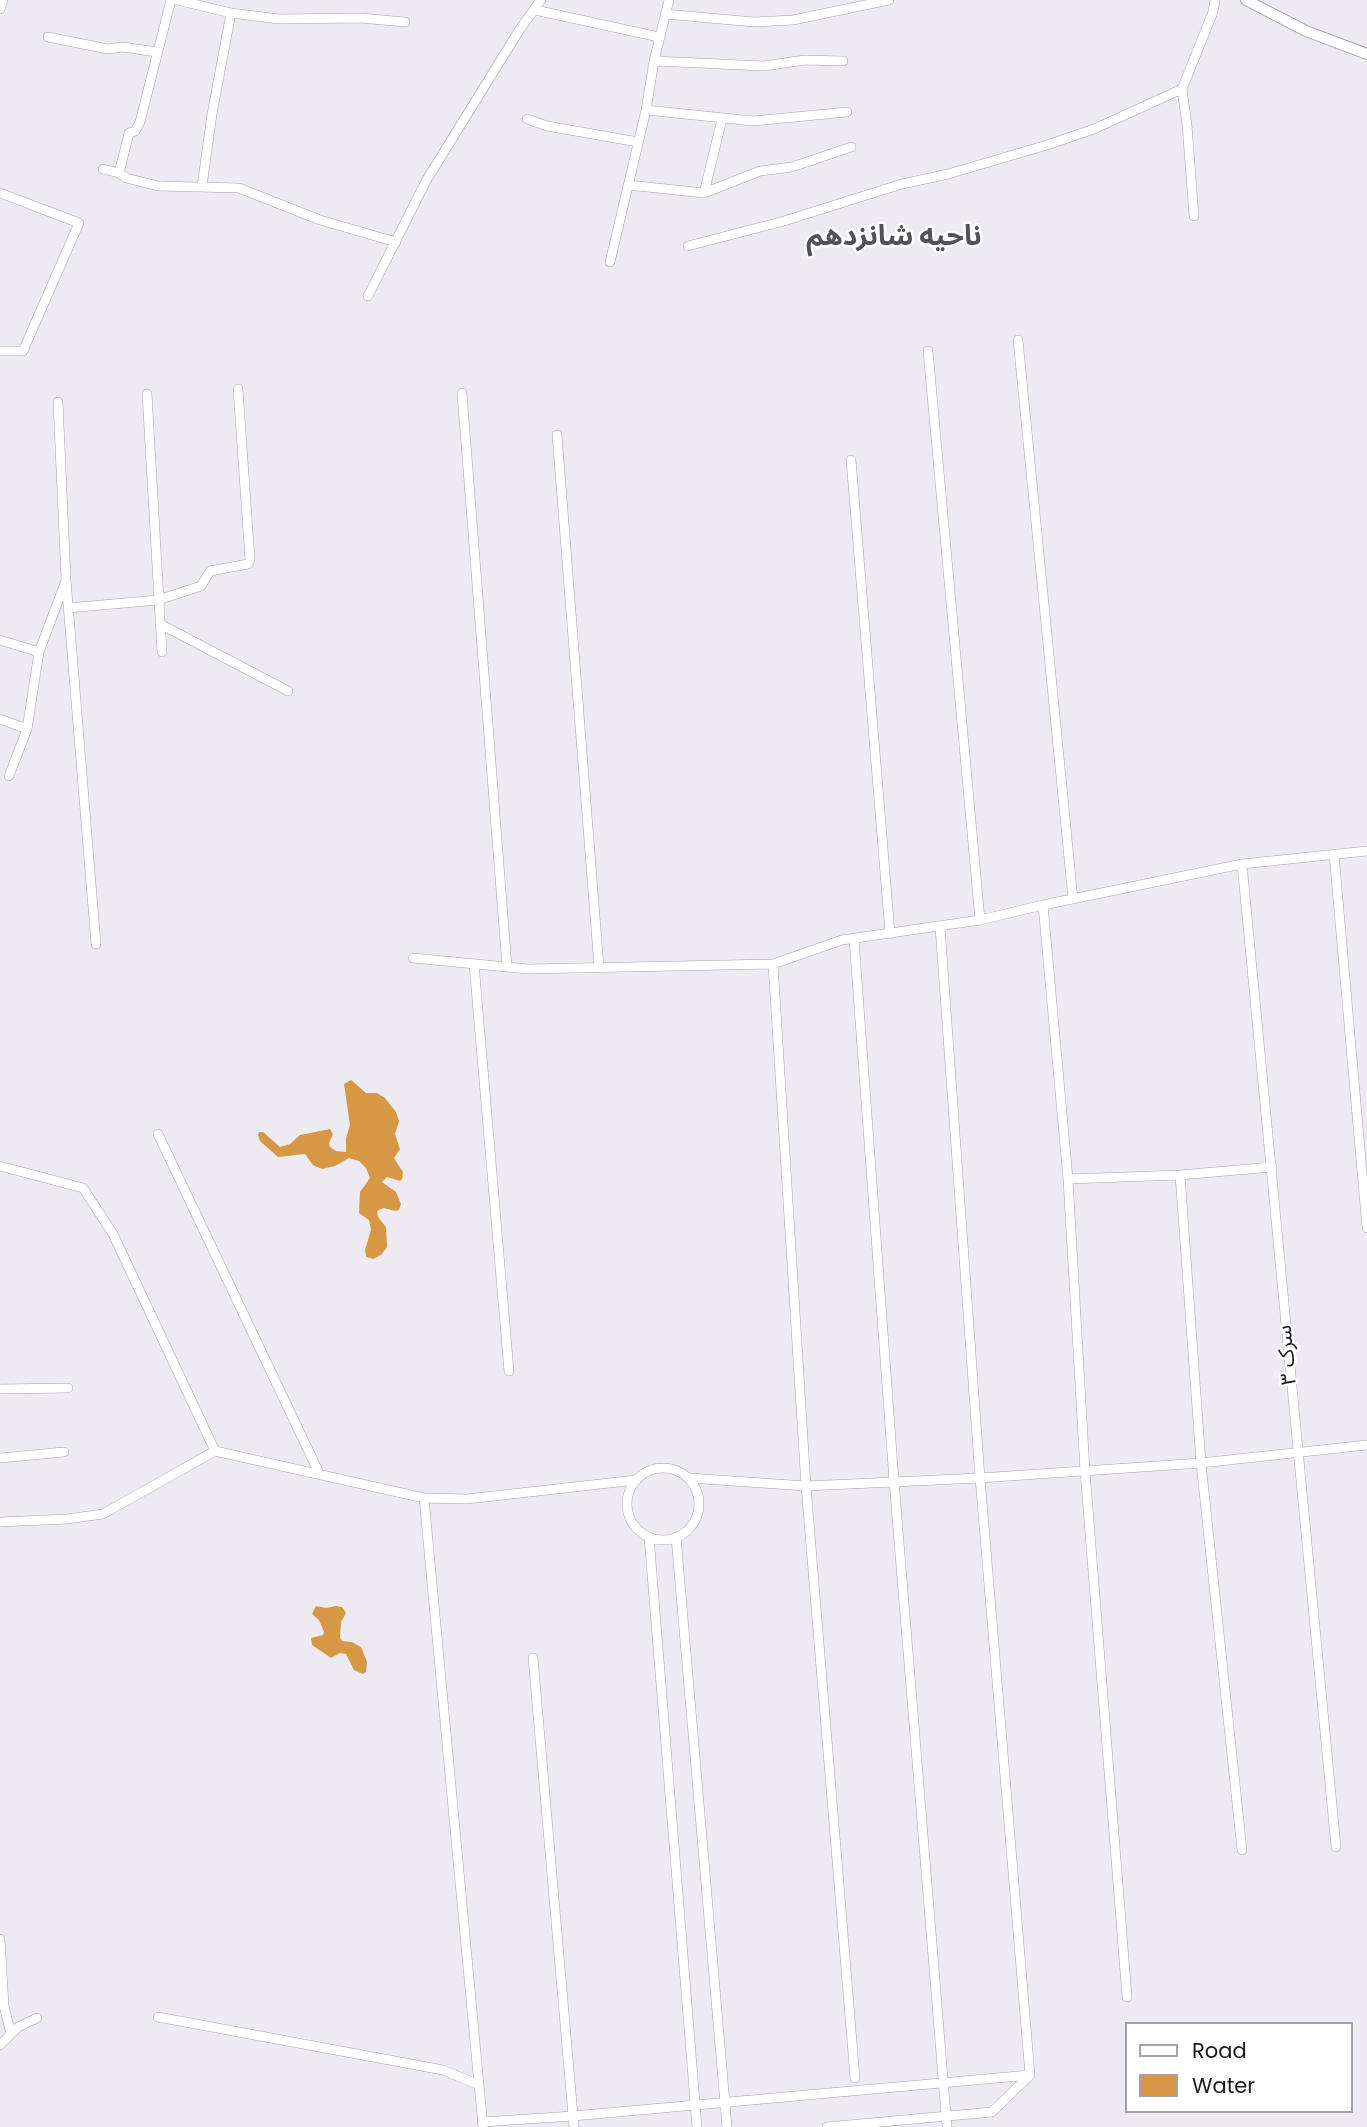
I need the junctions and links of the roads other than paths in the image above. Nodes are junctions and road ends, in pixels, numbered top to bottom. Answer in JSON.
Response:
{"nodes":[{"id":1,"x":3,"y":0,"type":"edge"},
{"id":2,"x":170,"y":0,"type":"edge"},
{"id":3,"x":177,"y":0,"type":"edge"},
{"id":4,"x":541,"y":0,"type":"edge"},
{"id":5,"x":669,"y":0,"type":"edge"},
{"id":6,"x":889,"y":0,"type":"edge"},
{"id":7,"x":1215,"y":0,"type":"edge"},
{"id":8,"x":1246,"y":0,"type":"edge"},
{"id":9,"x":0,"y":9,"type":"edge"},
{"id":10,"x":535,"y":10,"type":"junction"},
{"id":11,"x":230,"y":13,"type":"junction"},
{"id":12,"x":665,"y":14,"type":"junction"},
{"id":13,"x":405,"y":22,"type":"dead end"},
{"id":14,"x":48,"y":37,"type":"dead end"},
{"id":15,"x":659,"y":37,"type":"junction"},
{"id":16,"x":157,"y":52,"type":"junction"},
{"id":17,"x":1367,"y":54,"type":"edge"},
{"id":18,"x":654,"y":61,"type":"junction"},
{"id":19,"x":843,"y":61,"type":"dead end"},
{"id":20,"x":1182,"y":89,"type":"junction"},
{"id":21,"x":646,"y":110,"type":"junction"},
{"id":22,"x":847,"y":112,"type":"dead end"},
{"id":23,"x":527,"y":119,"type":"dead end"},
{"id":24,"x":722,"y":119,"type":"junction"},
{"id":25,"x":638,"y":142,"type":"junction"},
{"id":26,"x":850,"y":147,"type":"dead end"},
{"id":27,"x":103,"y":169,"type":"dead end"},
{"id":28,"x":119,"y":173,"type":"junction"},
{"id":29,"x":628,"y":185,"type":"junction"},
{"id":30,"x":202,"y":186,"type":"junction"},
{"id":31,"x":0,"y":193,"type":"edge"},
{"id":32,"x":704,"y":193,"type":"junction"},
{"id":33,"x":1194,"y":216,"type":"dead end"},
{"id":34,"x":396,"y":243,"type":"junction"},
{"id":35,"x":688,"y":246,"type":"dead end"},
{"id":36,"x":610,"y":262,"type":"dead end"},
{"id":37,"x":368,"y":296,"type":"dead end"},
{"id":38,"x":1018,"y":340,"type":"dead end"},
{"id":39,"x":0,"y":351,"type":"edge"},
{"id":40,"x":928,"y":351,"type":"dead end"},
{"id":41,"x":238,"y":389,"type":"dead end"},
{"id":42,"x":463,"y":393,"type":"dead end"},
{"id":43,"x":147,"y":394,"type":"dead end"},
{"id":44,"x":58,"y":402,"type":"dead end"},
{"id":45,"x":557,"y":435,"type":"dead end"},
{"id":46,"x":851,"y":460,"type":"dead end"},
{"id":47,"x":66,"y":580,"type":"junction"},
{"id":48,"x":158,"y":600,"type":"junction"},
{"id":49,"x":68,"y":608,"type":"junction"},
{"id":50,"x":160,"y":624,"type":"junction"},
{"id":51,"x":0,"y":640,"type":"edge"},
{"id":52,"x":39,"y":652,"type":"junction"},
{"id":53,"x":162,"y":652,"type":"dead end"},
{"id":54,"x":288,"y":691,"type":"dead end"},
{"id":55,"x":0,"y":719,"type":"edge"},
{"id":56,"x":27,"y":729,"type":"junction"},
{"id":57,"x":9,"y":776,"type":"dead end"},
{"id":58,"x":1367,"y":851,"type":"edge"},
{"id":59,"x":1335,"y":854,"type":"junction"},
{"id":60,"x":1242,"y":864,"type":"junction"},
{"id":61,"x":1073,"y":899,"type":"junction"},
{"id":62,"x":1042,"y":905,"type":"junction"},
{"id":63,"x":981,"y":920,"type":"junction"},
{"id":64,"x":940,"y":927,"type":"junction"},
{"id":65,"x":890,"y":934,"type":"junction"},
{"id":66,"x":854,"y":939,"type":"junction"},
{"id":67,"x":96,"y":944,"type":"dead end"},
{"id":68,"x":413,"y":958,"type":"dead end"},
{"id":69,"x":474,"y":964,"type":"junction"},
{"id":70,"x":773,"y":964,"type":"junction"},
{"id":71,"x":507,"y":967,"type":"junction"},
{"id":72,"x":599,"y":967,"type":"junction"},
{"id":73,"x":158,"y":1134,"type":"dead end"},
{"id":74,"x":0,"y":1167,"type":"edge"},
{"id":75,"x":1272,"y":1167,"type":"junction"},
{"id":76,"x":1180,"y":1175,"type":"junction"},
{"id":77,"x":1068,"y":1180,"type":"junction"},
{"id":78,"x":1367,"y":1228,"type":"edge"},
{"id":79,"x":509,"y":1371,"type":"dead end"},
{"id":80,"x":68,"y":1388,"type":"dead end"},
{"id":81,"x":0,"y":1389,"type":"edge"},
{"id":82,"x":1367,"y":1445,"type":"edge"},
{"id":83,"x":215,"y":1451,"type":"junction"},
{"id":84,"x":64,"y":1452,"type":"dead end"},
{"id":85,"x":1297,"y":1453,"type":"junction"},
{"id":86,"x":0,"y":1458,"type":"edge"},
{"id":87,"x":1201,"y":1463,"type":"junction"},
{"id":88,"x":1085,"y":1471,"type":"junction"},
{"id":89,"x":320,"y":1475,"type":"junction"},
{"id":90,"x":689,"y":1478,"type":"junction"},
{"id":91,"x":980,"y":1478,"type":"junction"},
{"id":92,"x":636,"y":1480,"type":"junction"},
{"id":93,"x":894,"y":1481,"type":"junction"},
{"id":94,"x":806,"y":1486,"type":"junction"},
{"id":95,"x":424,"y":1498,"type":"junction"},
{"id":96,"x":0,"y":1522,"type":"edge"},
{"id":97,"x":649,"y":1537,"type":"junction"},
{"id":98,"x":676,"y":1538,"type":"junction"},
{"id":99,"x":533,"y":1658,"type":"dead end"},
{"id":100,"x":1336,"y":1847,"type":"dead end"},
{"id":101,"x":1242,"y":1850,"type":"dead end"},
{"id":102,"x":0,"y":1939,"type":"edge"},
{"id":103,"x":1127,"y":1997,"type":"dead end"},
{"id":104,"x":158,"y":2017,"type":"dead end"},
{"id":105,"x":37,"y":2018,"type":"dead end"},
{"id":106,"x":11,"y":2034,"type":"junction"},
{"id":107,"x":0,"y":2045,"type":"edge"},
{"id":108,"x":1030,"y":2075,"type":"junction"},
{"id":109,"x":855,"y":2078,"type":"dead end"},
{"id":110,"x":943,"y":2083,"type":"junction"},
{"id":111,"x":479,"y":2085,"type":"junction"},
{"id":112,"x":724,"y":2103,"type":"junction"},
{"id":113,"x":694,"y":2105,"type":"junction"},
{"id":114,"x":573,"y":2116,"type":"junction"},
{"id":115,"x":946,"y":2116,"type":"junction"},
{"id":116,"x":483,"y":2124,"type":"edge"},
{"id":117,"x":574,"y":2127,"type":"edge"},
{"id":118,"x":697,"y":2127,"type":"edge"},
{"id":119,"x":727,"y":2127,"type":"edge"},
{"id":120,"x":827,"y":2127,"type":"edge"},
{"id":121,"x":947,"y":2127,"type":"edge"}],
"edges":[{"from":1,"to":9,"type":"street"},
{"from":2,"to":16,"type":"street"},
{"from":3,"to":11,"type":"street"},
{"from":4,"to":10,"type":"street"},
{"from":5,"to":12,"type":"street"},
{"from":6,"to":12,"type":"street"},
{"from":7,"to":20,"type":"street"},
{"from":8,"to":17,"type":"street"},
{"from":10,"to":15,"type":"street"},
{"from":10,"to":34,"type":"street"},
{"from":11,"to":13,"type":"street"},
{"from":11,"to":30,"type":"street"},
{"from":12,"to":15,"type":"street"},
{"from":14,"to":16,"type":"street"},
{"from":15,"to":18,"type":"street"},
{"from":16,"to":28,"type":"street"},
{"from":18,"to":19,"type":"street"},
{"from":18,"to":21,"type":"street"},
{"from":20,"to":33,"type":"street"},
{"from":20,"to":35,"type":"street"},
{"from":21,"to":24,"type":"street"},
{"from":21,"to":25,"type":"street"},
{"from":22,"to":24,"type":"street"},
{"from":23,"to":25,"type":"street"},
{"from":24,"to":32,"type":"street"},
{"from":25,"to":29,"type":"street"},
{"from":26,"to":32,"type":"street"},
{"from":27,"to":28,"type":"street"},
{"from":28,"to":30,"type":"street"},
{"from":29,"to":32,"type":"street"},
{"from":29,"to":36,"type":"street"},
{"from":30,"to":34,"type":"street"},
{"from":31,"to":39,"type":"street"},
{"from":34,"to":37,"type":"street"},
{"from":38,"to":61,"type":"street"},
{"from":40,"to":63,"type":"street"},
{"from":41,"to":48,"type":"street"},
{"from":42,"to":71,"type":"street"},
{"from":43,"to":48,"type":"street"},
{"from":44,"to":47,"type":"street"},
{"from":45,"to":72,"type":"street"},
{"from":46,"to":65,"type":"street"},
{"from":47,"to":49,"type":"street"},
{"from":47,"to":52,"type":"street"},
{"from":48,"to":49,"type":"street"},
{"from":48,"to":50,"type":"street"},
{"from":49,"to":67,"type":"street"},
{"from":50,"to":53,"type":"street"},
{"from":50,"to":54,"type":"street"},
{"from":51,"to":52,"type":"street"},
{"from":52,"to":56,"type":"street"},
{"from":55,"to":56,"type":"street"},
{"from":56,"to":57,"type":"street"},
{"from":58,"to":59,"type":"street"},
{"from":59,"to":60,"type":"street"},
{"from":59,"to":78,"type":"street"},
{"from":60,"to":61,"type":"street"},
{"from":60,"to":75,"type":"street","name":"سرک ۳"},
{"from":61,"to":62,"type":"street"},
{"from":62,"to":63,"type":"street"},
{"from":62,"to":77,"type":"street"},
{"from":63,"to":64,"type":"street"},
{"from":64,"to":65,"type":"street"},
{"from":64,"to":91,"type":"street"},
{"from":65,"to":66,"type":"street"},
{"from":66,"to":70,"type":"street"},
{"from":66,"to":93,"type":"street"},
{"from":68,"to":69,"type":"street"},
{"from":69,"to":71,"type":"street"},
{"from":69,"to":79,"type":"street"},
{"from":70,"to":72,"type":"street"},
{"from":70,"to":94,"type":"street"},
{"from":71,"to":72,"type":"street"},
{"from":73,"to":89,"type":"street"},
{"from":74,"to":83,"type":"street"},
{"from":75,"to":76,"type":"street"},
{"from":75,"to":85,"type":"street","name":"سرک ۳"},
{"from":76,"to":77,"type":"street"},
{"from":76,"to":87,"type":"street"},
{"from":77,"to":88,"type":"street"},
{"from":80,"to":81,"type":"street"},
{"from":82,"to":85,"type":"street"},
{"from":83,"to":89,"type":"street"},
{"from":83,"to":96,"type":"street"},
{"from":84,"to":86,"type":"street"},
{"from":85,"to":87,"type":"street"},
{"from":85,"to":100,"type":"street","name":"سرک ۳"},
{"from":87,"to":88,"type":"street"},
{"from":87,"to":101,"type":"street"},
{"from":88,"to":91,"type":"street"},
{"from":88,"to":103,"type":"street"},
{"from":89,"to":95,"type":"street"},
{"from":90,"to":92,"type":"street"},
{"from":90,"to":94,"type":"street"},
{"from":90,"to":98,"type":"street"},
{"from":91,"to":93,"type":"street"},
{"from":91,"to":108,"type":"street"},
{"from":92,"to":95,"type":"street"},
{"from":92,"to":97,"type":"street"},
{"from":93,"to":94,"type":"street"},
{"from":93,"to":110,"type":"street"},
{"from":94,"to":109,"type":"street"},
{"from":95,"to":111,"type":"street"},
{"from":97,"to":98,"type":"street"},
{"from":97,"to":113,"type":"street"},
{"from":98,"to":112,"type":"street"},
{"from":99,"to":114,"type":"street"},
{"from":102,"to":106,"type":"street"},
{"from":104,"to":111,"type":"street"},
{"from":105,"to":106,"type":"street"},
{"from":106,"to":107,"type":"street"},
{"from":108,"to":110,"type":"street"},
{"from":108,"to":115,"type":"street"},
{"from":110,"to":112,"type":"street"},
{"from":110,"to":115,"type":"street"},
{"from":111,"to":116,"type":"street"},
{"from":112,"to":113,"type":"street"},
{"from":112,"to":119,"type":"street"},
{"from":113,"to":114,"type":"street"},
{"from":113,"to":118,"type":"street"},
{"from":114,"to":116,"type":"street"},
{"from":114,"to":117,"type":"street"},
{"from":115,"to":120,"type":"street"},
{"from":115,"to":121,"type":"street"}]}
